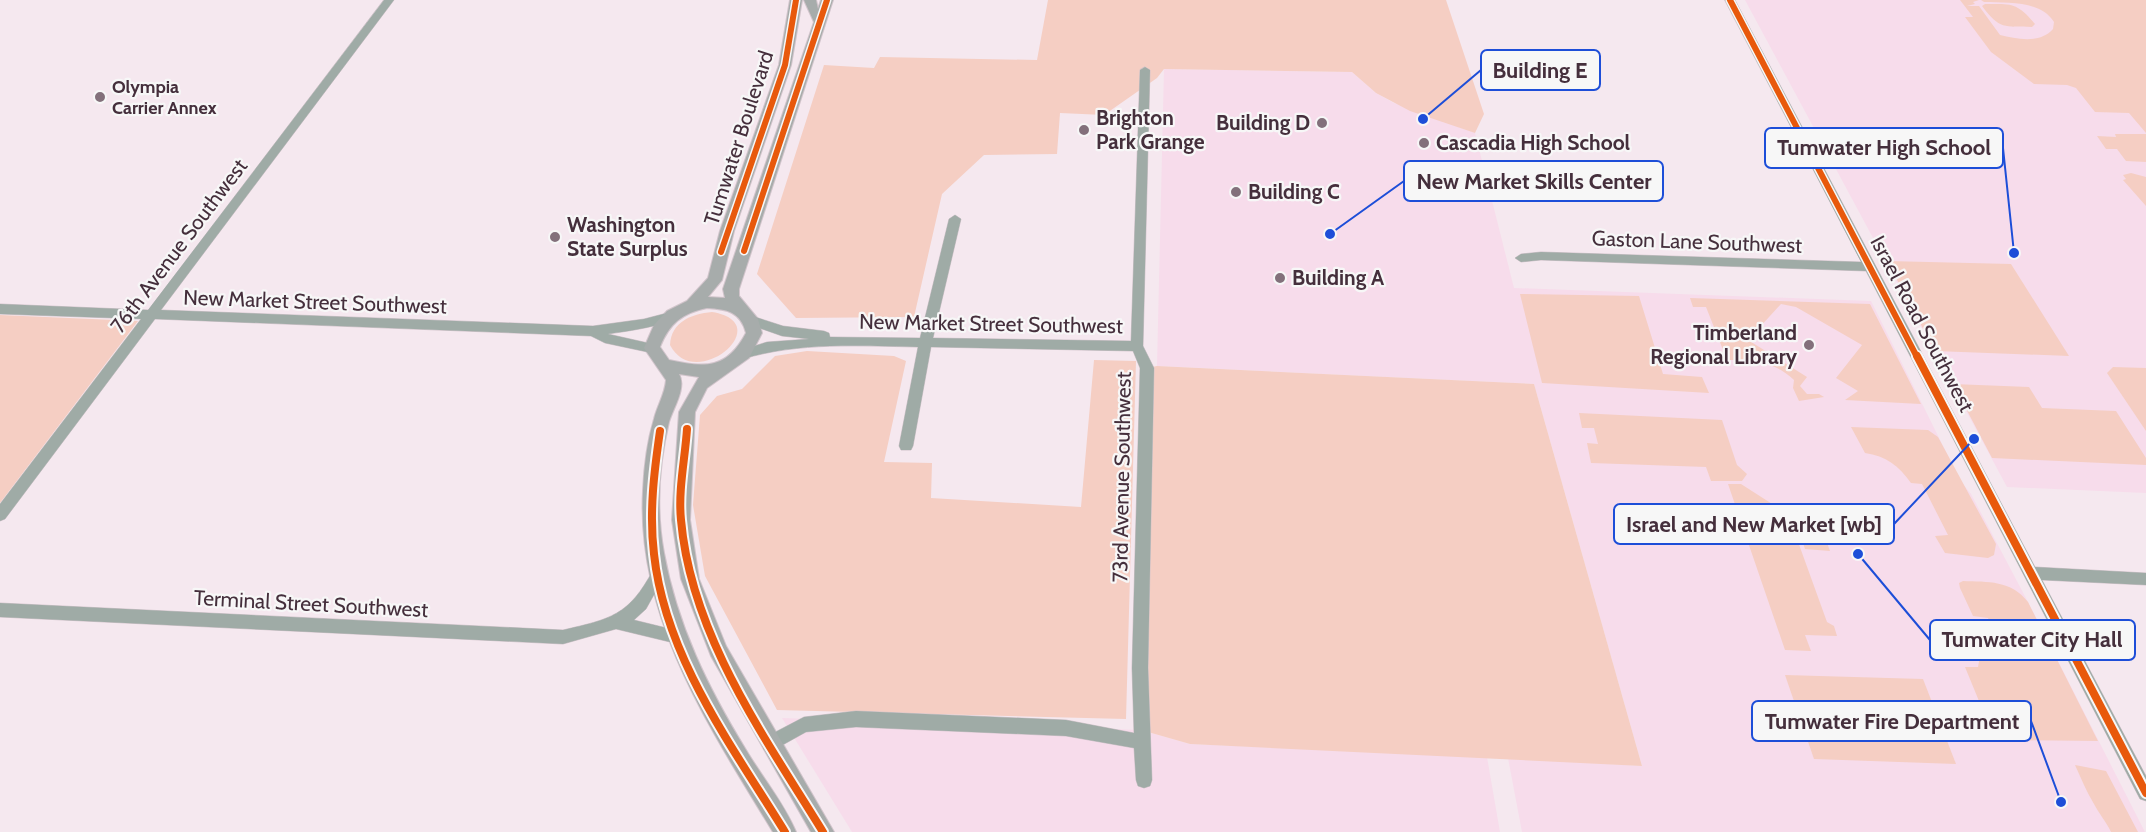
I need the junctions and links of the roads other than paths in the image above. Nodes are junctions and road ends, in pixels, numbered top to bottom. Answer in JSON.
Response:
{"nodes":[{"id":1,"x":389,"y":0,"type":"edge"},
{"id":2,"x":796,"y":0,"type":"edge"},
{"id":3,"x":810,"y":0,"type":"edge"},
{"id":4,"x":827,"y":0,"type":"edge"},
{"id":5,"x":1731,"y":0,"type":"edge"},
{"id":6,"x":820,"y":23,"type":"junction"},
{"id":7,"x":1145,"y":70,"type":"dead end"},
{"id":8,"x":955,"y":219,"type":"dead end"},
{"id":9,"x":1521,"y":258,"type":"dead end"},
{"id":10,"x":1871,"y":267,"type":"junction"},
{"id":11,"x":694,"y":302,"type":"junction"},
{"id":12,"x":739,"y":307,"type":"junction"},
{"id":13,"x":0,"y":309,"type":"edge"},
{"id":14,"x":152,"y":316,"type":"junction"},
{"id":15,"x":667,"y":318,"type":"junction"},
{"id":16,"x":752,"y":321,"type":"junction"},
{"id":17,"x":593,"y":331,"type":"junction"},
{"id":18,"x":843,"y":341,"type":"junction"},
{"id":19,"x":926,"y":341,"type":"junction"},
{"id":20,"x":1137,"y":346,"type":"junction"},
{"id":21,"x":652,"y":348,"type":"junction"},
{"id":22,"x":744,"y":354,"type":"junction"},
{"id":23,"x":667,"y":366,"type":"junction"},
{"id":24,"x":720,"y":370,"type":"junction"},
{"id":25,"x":906,"y":447,"type":"dead end"},
{"id":26,"x":0,"y":515,"type":"edge"},
{"id":27,"x":2031,"y":573,"type":"junction"},
{"id":28,"x":658,"y":575,"type":"junction"},
{"id":29,"x":2146,"y":579,"type":"edge"},
{"id":30,"x":0,"y":610,"type":"edge"},
{"id":31,"x":618,"y":623,"type":"junction"},
{"id":32,"x":674,"y":636,"type":"junction"},
{"id":33,"x":1142,"y":742,"type":"junction"},
{"id":34,"x":770,"y":744,"type":"junction"},
{"id":35,"x":1144,"y":780,"type":"dead end"},
{"id":36,"x":2146,"y":793,"type":"edge"},
{"id":37,"x":785,"y":832,"type":"edge"},
{"id":38,"x":823,"y":832,"type":"edge"}],
"edges":[{"from":1,"to":14,"type":"street","name":"76th Avenue Southwest"},
{"from":2,"to":11,"type":"main road","name":"Tumwater Boulevard"},
{"from":3,"to":6,"type":"main road"},
{"from":4,"to":6,"type":"main road","name":"Tumwater Boulevard"},
{"from":5,"to":10,"type":"street","name":"Israel Road Southwest"},
{"from":6,"to":12,"type":"main road","name":"Tumwater Boulevard"},
{"from":7,"to":20,"type":"street","name":"73rd Avenue Southwest"},
{"from":8,"to":19,"type":"street"},
{"from":9,"to":10,"type":"street","name":"Gaston Lane Southwest"},
{"from":10,"to":27,"type":"street","name":"Israel Road Southwest"},
{"from":11,"to":12,"type":"main road"},
{"from":11,"to":15,"type":"main road"},
{"from":12,"to":16,"type":"main road"},
{"from":13,"to":14,"type":"street","name":"New Market Street Southwest"},
{"from":14,"to":17,"type":"street","name":"New Market Street Southwest"},
{"from":14,"to":26,"type":"street","name":"76th Avenue Southwest"},
{"from":15,"to":17,"type":"street","name":"New Market Street Southwest"},
{"from":15,"to":21,"type":"main road"},
{"from":16,"to":18,"type":"street","name":"New Market Street Southwest"},
{"from":16,"to":22,"type":"main road"},
{"from":17,"to":21,"type":"street","name":"New Market Street Southwest"},
{"from":18,"to":19,"type":"street","name":"New Market Street Southwest"},
{"from":18,"to":22,"type":"street","name":"New Market Street Southwest"},
{"from":19,"to":20,"type":"street","name":"New Market Street Southwest"},
{"from":19,"to":25,"type":"street"},
{"from":20,"to":33,"type":"street","name":"73rd Avenue Southwest"},
{"from":21,"to":23,"type":"main road"},
{"from":22,"to":24,"type":"main road"},
{"from":23,"to":24,"type":"main road"},
{"from":23,"to":28,"type":"main road"},
{"from":24,"to":34,"type":"main road"},
{"from":27,"to":29,"type":"street"},
{"from":27,"to":36,"type":"street","name":"Israel Road Southwest"},
{"from":28,"to":31,"type":"street","name":"Terminal Street Southwest"},
{"from":28,"to":32,"type":"main road"},
{"from":30,"to":31,"type":"street","name":"Terminal Street Southwest"},
{"from":31,"to":32,"type":"street","name":"Terminal Street Southwest"},
{"from":32,"to":37,"type":"main road"},
{"from":33,"to":34,"type":"street"},
{"from":33,"to":35,"type":"street","name":"73rd Avenue Southwest"},
{"from":34,"to":38,"type":"main road"}]}
